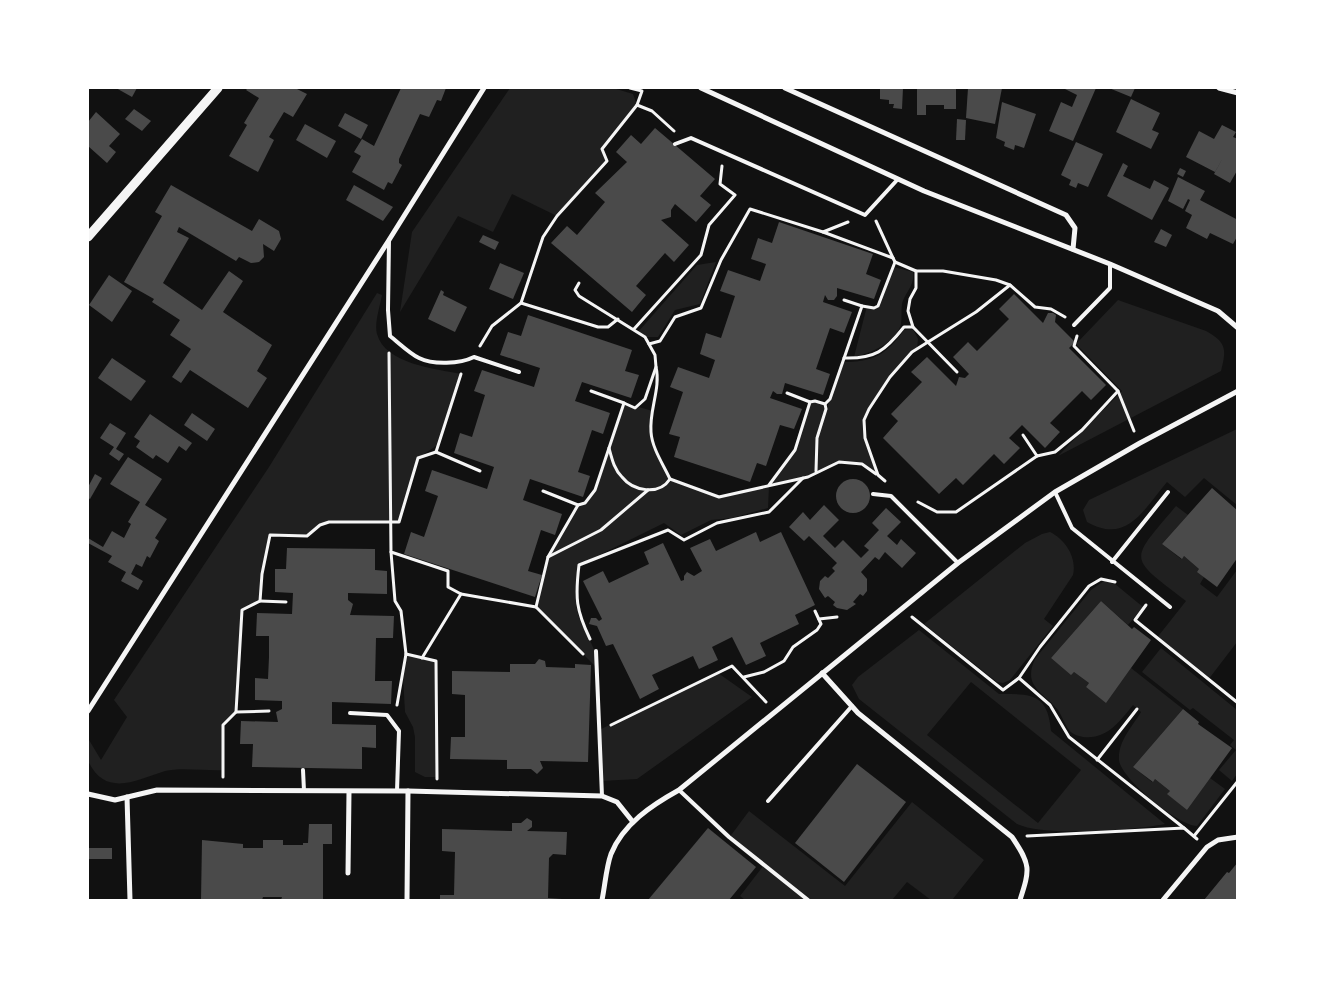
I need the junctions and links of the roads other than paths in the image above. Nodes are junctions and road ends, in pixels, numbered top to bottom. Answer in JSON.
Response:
{"nodes":[{"id":1,"x":218,"y":88,"type":"edge"},
{"id":2,"x":484,"y":88,"type":"edge"},
{"id":3,"x":701,"y":88,"type":"edge"},
{"id":4,"x":785,"y":88,"type":"edge"},
{"id":5,"x":1219,"y":88,"type":"edge"},
{"id":6,"x":1238,"y":93,"type":"edge"},
{"id":7,"x":675,"y":144,"type":"dead end"},
{"id":8,"x":898,"y":179,"type":"junction"},
{"id":9,"x":88,"y":238,"type":"edge"},
{"id":10,"x":389,"y":240,"type":"junction"},
{"id":11,"x":1073,"y":249,"type":"junction"},
{"id":12,"x":1110,"y":264,"type":"junction"},
{"id":13,"x":1074,"y":325,"type":"road end"},
{"id":14,"x":1238,"y":328,"type":"edge"},
{"id":15,"x":519,"y":372,"type":"dead end"},
{"id":16,"x":1238,"y":391,"type":"edge"},
{"id":17,"x":1055,"y":492,"type":"junction"},
{"id":18,"x":1168,"y":492,"type":"dead end"},
{"id":19,"x":874,"y":494,"type":"dead end"},
{"id":20,"x":1112,"y":562,"type":"junction"},
{"id":21,"x":958,"y":563,"type":"junction"},
{"id":22,"x":1170,"y":608,"type":"dead end"},
{"id":23,"x":596,"y":651,"type":"road end"},
{"id":24,"x":822,"y":673,"type":"junction"},
{"id":25,"x":852,"y":706,"type":"junction"},
{"id":26,"x":88,"y":711,"type":"edge"},
{"id":27,"x":350,"y":713,"type":"dead end"},
{"id":28,"x":303,"y":770,"type":"dead end"},
{"id":29,"x":678,"y":790,"type":"junction"},
{"id":30,"x":304,"y":791,"type":"junction"},
{"id":31,"x":397,"y":791,"type":"junction"},
{"id":32,"x":408,"y":791,"type":"junction"},
{"id":33,"x":349,"y":792,"type":"junction"},
{"id":34,"x":88,"y":794,"type":"edge"},
{"id":35,"x":602,"y":796,"type":"junction"},
{"id":36,"x":127,"y":797,"type":"junction"},
{"id":37,"x":768,"y":801,"type":"dead end"},
{"id":38,"x":633,"y":822,"type":"junction"},
{"id":39,"x":1238,"y":837,"type":"edge"},
{"id":40,"x":348,"y":872,"type":"dead end"},
{"id":41,"x":130,"y":900,"type":"edge"},
{"id":42,"x":407,"y":900,"type":"edge"},
{"id":43,"x":602,"y":900,"type":"edge"},
{"id":44,"x":808,"y":900,"type":"edge"},
{"id":45,"x":1020,"y":900,"type":"edge"},
{"id":46,"x":1163,"y":900,"type":"edge"}],
"edges":[{"from":1,"to":9,"type":"street"},
{"from":2,"to":10,"type":"street"},
{"from":3,"to":8,"type":"street"},
{"from":4,"to":11,"type":"street"},
{"from":5,"to":6,"type":"street"},
{"from":7,"to":8,"type":"lane"},
{"from":8,"to":11,"type":"street"},
{"from":10,"to":15,"type":"lane"},
{"from":10,"to":26,"type":"street"},
{"from":11,"to":12,"type":"street"},
{"from":12,"to":13,"type":"lane"},
{"from":12,"to":14,"type":"street"},
{"from":16,"to":17,"type":"street"},
{"from":17,"to":20,"type":"lane"},
{"from":17,"to":21,"type":"street"},
{"from":18,"to":20,"type":"lane"},
{"from":19,"to":21,"type":"lane"},
{"from":20,"to":22,"type":"lane"},
{"from":21,"to":24,"type":"street"},
{"from":23,"to":35,"type":"lane"},
{"from":24,"to":25,"type":"street"},
{"from":24,"to":29,"type":"street"},
{"from":25,"to":37,"type":"lane"},
{"from":25,"to":45,"type":"street"},
{"from":27,"to":31,"type":"lane"},
{"from":28,"to":30,"type":"lane"},
{"from":29,"to":38,"type":"street"},
{"from":29,"to":44,"type":"lane"},
{"from":30,"to":33,"type":"street"},
{"from":30,"to":36,"type":"street"},
{"from":31,"to":32,"type":"street"},
{"from":31,"to":33,"type":"street"},
{"from":32,"to":35,"type":"street"},
{"from":32,"to":42,"type":"street"},
{"from":33,"to":40,"type":"street"},
{"from":34,"to":36,"type":"street"},
{"from":35,"to":38,"type":"street"},
{"from":36,"to":41,"type":"street"},
{"from":38,"to":43,"type":"street"},
{"from":39,"to":46,"type":"street"}]}
